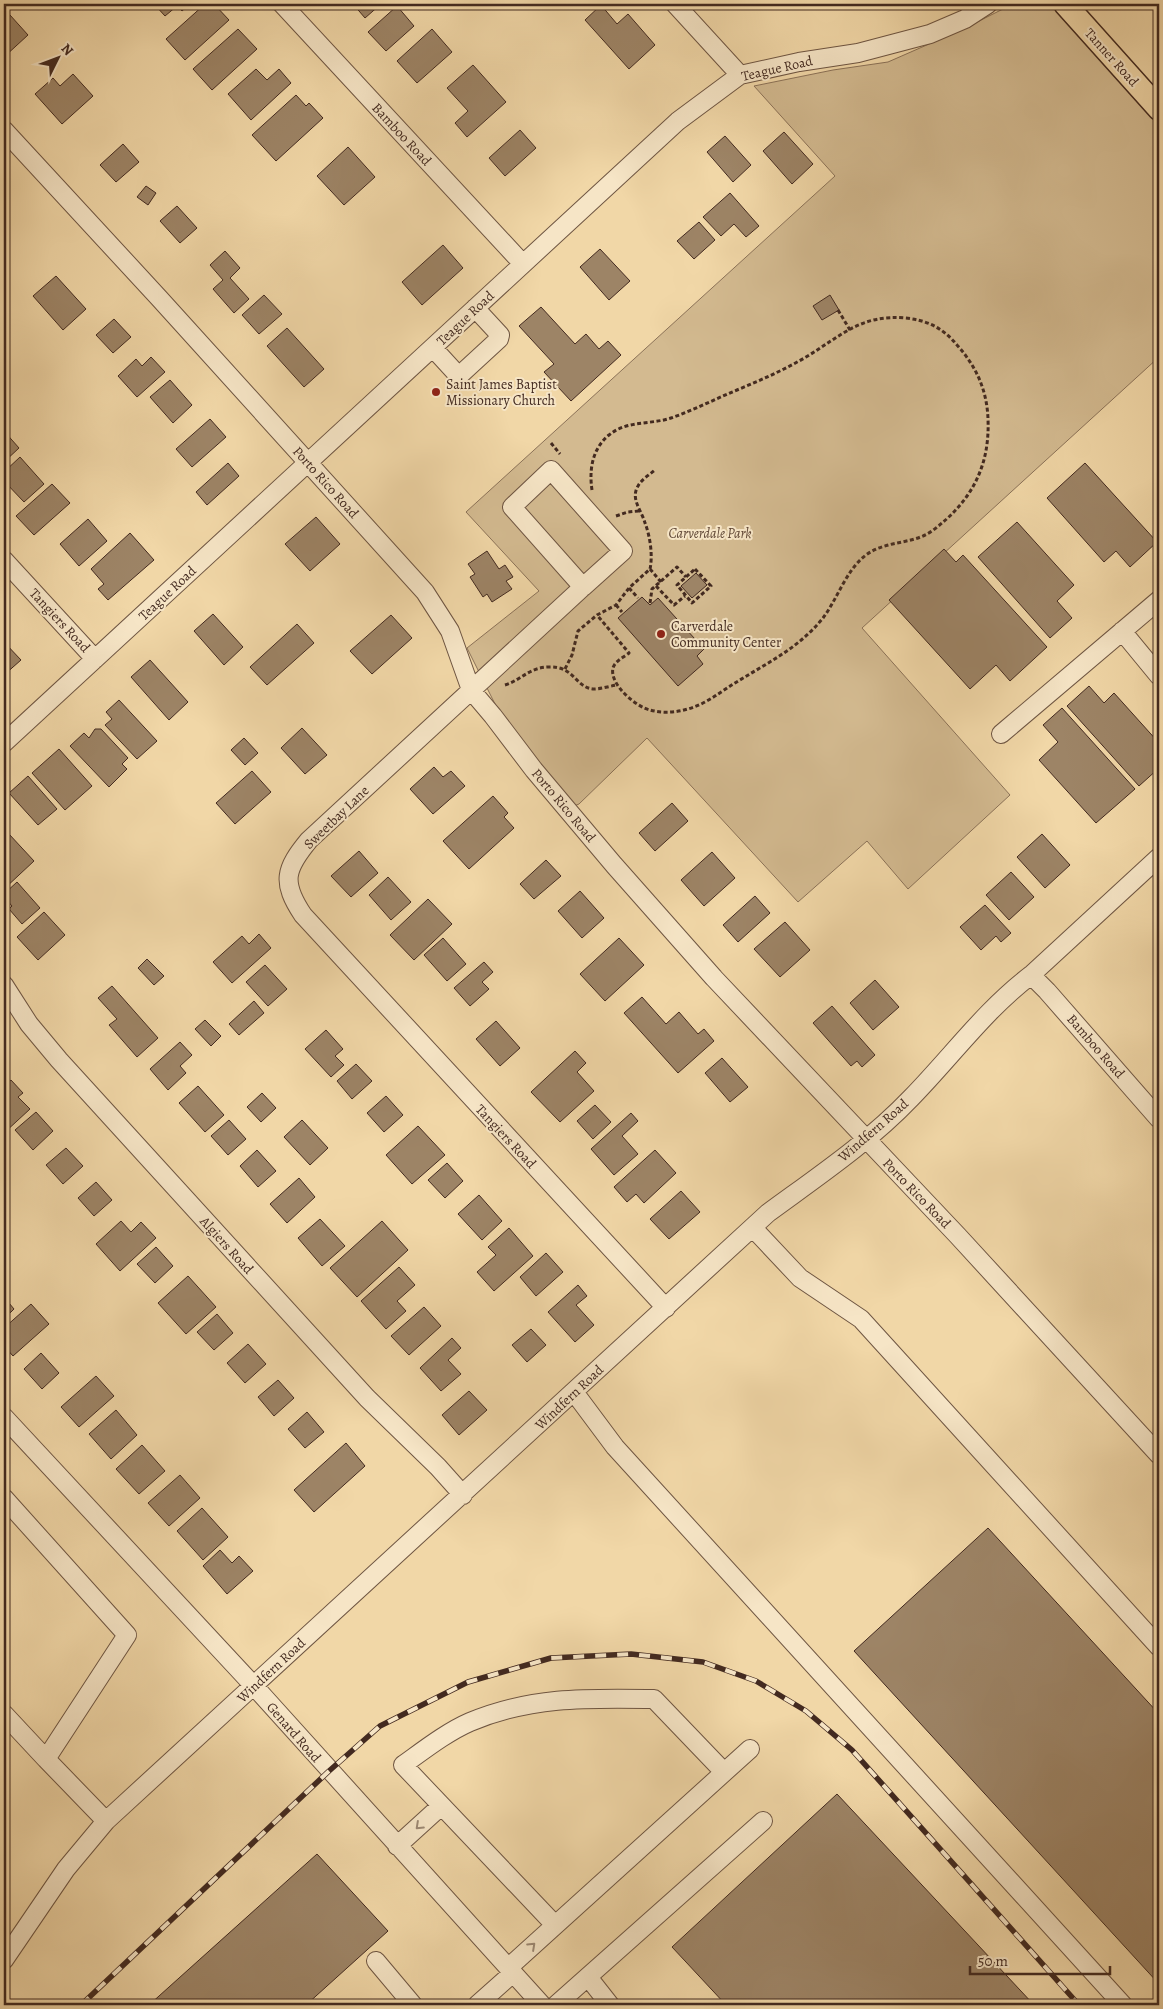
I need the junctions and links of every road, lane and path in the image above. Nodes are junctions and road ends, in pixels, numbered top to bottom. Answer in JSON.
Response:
{"nodes":[{"id":1,"x":282,"y":4,"type":"edge"},
{"id":2,"x":674,"y":4,"type":"edge"},
{"id":3,"x":988,"y":4,"type":"edge"},
{"id":4,"x":1065,"y":4,"type":"edge"},
{"id":5,"x":740,"y":75,"type":"junction"},
{"id":6,"x":1159,"y":109,"type":"edge"},
{"id":7,"x":4,"y":130,"type":"edge"},
{"id":8,"x":523,"y":264,"type":"junction"},
{"id":9,"x":475,"y":308,"type":"junction"},
{"id":10,"x":838,"y":310,"type":"dead end"},
{"id":11,"x":850,"y":330,"type":"junction"},
{"id":12,"x":433,"y":348,"type":"junction"},
{"id":13,"x":309,"y":463,"type":"junction"},
{"id":14,"x":655,"y":470,"type":"dead end"},
{"id":15,"x":592,"y":490,"type":"dead end"},
{"id":16,"x":639,"y":511,"type":"junction"},
{"id":17,"x":616,"y":516,"type":"dead end"},
{"id":18,"x":4,"y":560,"type":"edge"},
{"id":19,"x":650,"y":569,"type":"junction"},
{"id":20,"x":686,"y":577,"type":"junction"},
{"id":21,"x":661,"y":582,"type":"junction"},
{"id":22,"x":656,"y":586,"type":"junction"},
{"id":23,"x":583,"y":587,"type":"junction"},
{"id":24,"x":629,"y":588,"type":"junction"},
{"id":25,"x":685,"y":596,"type":"junction"},
{"id":26,"x":638,"y":598,"type":"dead end"},
{"id":27,"x":1159,"y":600,"type":"edge"},
{"id":28,"x":650,"y":603,"type":"dead end"},
{"id":29,"x":616,"y":605,"type":"junction"},
{"id":30,"x":622,"y":612,"type":"dead end"},
{"id":31,"x":597,"y":615,"type":"junction"},
{"id":32,"x":1122,"y":631,"type":"junction"},
{"id":33,"x":95,"y":659,"type":"junction"},
{"id":34,"x":565,"y":669,"type":"junction"},
{"id":35,"x":1159,"y":676,"type":"edge"},
{"id":36,"x":618,"y":685,"type":"junction"},
{"id":37,"x":500,"y":686,"type":"dead end"},
{"id":38,"x":471,"y":690,"type":"junction"},
{"id":39,"x":1001,"y":734,"type":"dead end"},
{"id":40,"x":4,"y":743,"type":"edge"},
{"id":41,"x":1159,"y":857,"type":"edge"},
{"id":42,"x":347,"y":964,"type":"joint"},
{"id":43,"x":1031,"y":975,"type":"junction"},
{"id":44,"x":4,"y":984,"type":"edge"},
{"id":45,"x":1159,"y":1119,"type":"edge"},
{"id":46,"x":866,"y":1140,"type":"junction"},
{"id":47,"x":753,"y":1228,"type":"junction"},
{"id":48,"x":666,"y":1308,"type":"junction"},
{"id":49,"x":574,"y":1392,"type":"junction"},
{"id":50,"x":4,"y":1417,"type":"edge"},
{"id":51,"x":1159,"y":1455,"type":"edge"},
{"id":52,"x":463,"y":1495,"type":"junction"},
{"id":53,"x":4,"y":1498,"type":"edge"},
{"id":54,"x":1159,"y":1647,"type":"edge"},
{"id":55,"x":254,"y":1686,"type":"junction"},
{"id":56,"x":4,"y":1714,"type":"edge"},
{"id":57,"x":750,"y":1749,"type":"dead end"},
{"id":58,"x":46,"y":1759,"type":"junction"},
{"id":59,"x":724,"y":1772,"type":"junction"},
{"id":60,"x":441,"y":1806,"type":"junction"},
{"id":61,"x":106,"y":1820,"type":"junction"},
{"id":62,"x":762,"y":1821,"type":"dead end"},
{"id":63,"x":397,"y":1846,"type":"junction"},
{"id":64,"x":555,"y":1925,"type":"junction"},
{"id":65,"x":4,"y":1960,"type":"edge"},
{"id":66,"x":376,"y":1962,"type":"dead end"},
{"id":67,"x":511,"y":1970,"type":"junction"},
{"id":68,"x":588,"y":1977,"type":"junction"},
{"id":69,"x":414,"y":2005,"type":"edge"},
{"id":70,"x":477,"y":2005,"type":"edge"},
{"id":71,"x":542,"y":2005,"type":"edge"},
{"id":72,"x":556,"y":2005,"type":"edge"},
{"id":73,"x":610,"y":2005,"type":"edge"},
{"id":74,"x":1123,"y":2005,"type":"edge"}],
"edges":[{"from":1,"to":8,"type":"street","name":"Bamboo Road"},
{"from":2,"to":5,"type":"street"},
{"from":3,"to":5,"type":"street","name":"Teague Road"},
{"from":4,"to":6,"type":"main road","name":"Tanner Road"},
{"from":5,"to":8,"type":"street","name":"Teague Road"},
{"from":7,"to":13,"type":"street","name":"Porto Rico Road"},
{"from":8,"to":9,"type":"street","name":"Teague Road"},
{"from":9,"to":12,"type":"street","name":"Teague Road"},
{"from":9,"to":12,"type":"street"},
{"from":10,"to":11,"type":"path"},
{"from":11,"to":15,"type":"path"},
{"from":11,"to":36,"type":"path"},
{"from":12,"to":13,"type":"street","name":"Teague Road"},
{"from":13,"to":33,"type":"street","name":"Teague Road"},
{"from":13,"to":38,"type":"street","name":"Porto Rico Road"},
{"from":14,"to":16,"type":"path"},
{"from":16,"to":17,"type":"path"},
{"from":16,"to":19,"type":"path"},
{"from":18,"to":33,"type":"street","name":"Tangiers Road"},
{"from":19,"to":21,"type":"path"},
{"from":19,"to":24,"type":"path"},
{"from":20,"to":21,"type":"path"},
{"from":20,"to":25,"type":"path"},
{"from":20,"to":25,"type":"path"},
{"from":21,"to":22,"type":"path"},
{"from":22,"to":25,"type":"path"},
{"from":22,"to":28,"type":"path"},
{"from":23,"to":23,"type":"street","name":"Sweetbay Lane"},
{"from":23,"to":38,"type":"street","name":"Sweetbay Lane"},
{"from":24,"to":26,"type":"path"},
{"from":24,"to":29,"type":"path"},
{"from":27,"to":32,"type":"street"},
{"from":29,"to":30,"type":"path"},
{"from":29,"to":31,"type":"path"},
{"from":31,"to":34,"type":"path"},
{"from":31,"to":36,"type":"path"},
{"from":32,"to":35,"type":"street"},
{"from":32,"to":39,"type":"street"},
{"from":33,"to":40,"type":"street","name":"Teague Road"},
{"from":34,"to":36,"type":"path"},
{"from":34,"to":37,"type":"path"},
{"from":38,"to":42,"type":"street","name":"Sweetbay Lane"},
{"from":38,"to":46,"type":"street","name":"Porto Rico Road"},
{"from":41,"to":43,"type":"street","name":"Windfern Road"},
{"from":42,"to":48,"type":"street","name":"Tangiers Road"},
{"from":43,"to":45,"type":"street","name":"Bamboo Road"},
{"from":43,"to":46,"type":"street","name":"Windfern Road"},
{"from":44,"to":52,"type":"street","name":"Algiers Road"},
{"from":46,"to":47,"type":"street","name":"Windfern Road"},
{"from":46,"to":51,"type":"street","name":"Porto Rico Road"},
{"from":47,"to":48,"type":"street","name":"Windfern Road"},
{"from":47,"to":54,"type":"street"},
{"from":48,"to":49,"type":"street","name":"Windfern Road"},
{"from":49,"to":52,"type":"street","name":"Windfern Road"},
{"from":49,"to":74,"type":"street"},
{"from":50,"to":55,"type":"street","name":"Genard Road"},
{"from":52,"to":55,"type":"street","name":"Windfern Road"},
{"from":53,"to":58,"type":"street"},
{"from":55,"to":61,"type":"street","name":"Windfern Road"},
{"from":55,"to":63,"type":"street","name":"Genard Road"},
{"from":56,"to":58,"type":"street"},
{"from":57,"to":59,"type":"street"},
{"from":58,"to":61,"type":"street"},
{"from":59,"to":60,"type":"street"},
{"from":59,"to":64,"type":"street"},
{"from":60,"to":63,"type":"street","one_way":true},
{"from":60,"to":64,"type":"street"},
{"from":61,"to":65,"type":"street","name":"Windfern Road"},
{"from":62,"to":68,"type":"street"},
{"from":63,"to":67,"type":"street","name":"Genard Road"},
{"from":67,"to":64,"type":"street","one_way":true},
{"from":66,"to":69,"type":"street"},
{"from":67,"to":70,"type":"street"},
{"from":67,"to":71,"type":"street","name":"Genard Road"},
{"from":68,"to":72,"type":"street"},
{"from":68,"to":73,"type":"street"}]}
